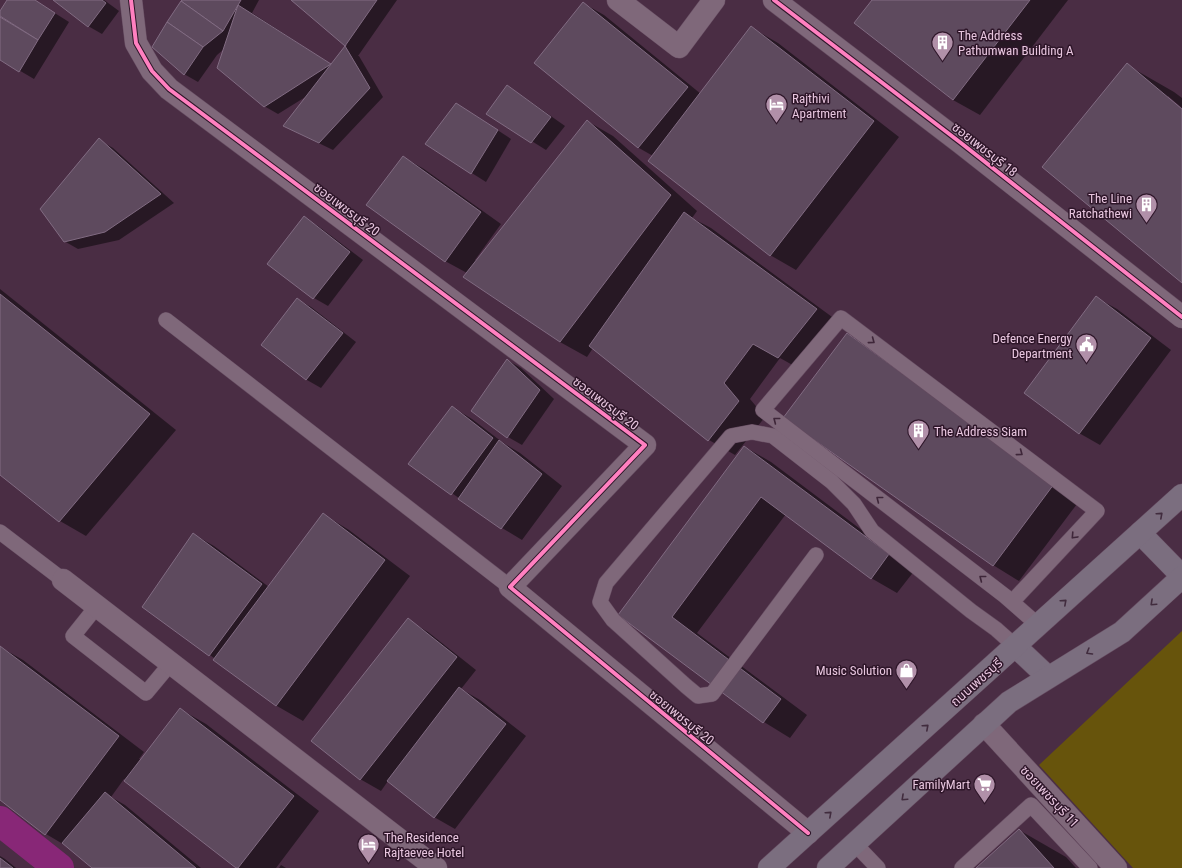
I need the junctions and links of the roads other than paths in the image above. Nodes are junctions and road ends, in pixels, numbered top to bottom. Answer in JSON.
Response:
{"nodes":[{"id":1,"x":131,"y":0,"type":"edge"},
{"id":2,"x":618,"y":0,"type":"edge"},
{"id":3,"x":714,"y":0,"type":"edge"},
{"id":4,"x":774,"y":0,"type":"edge"},
{"id":5,"x":1182,"y":317,"type":"edge"},
{"id":6,"x":166,"y":320,"type":"dead end"},
{"id":7,"x":1182,"y":495,"type":"edge"},
{"id":8,"x":0,"y":532,"type":"edge"},
{"id":9,"x":1140,"y":533,"type":"junction"},
{"id":10,"x":816,"y":556,"type":"dead end"},
{"id":11,"x":1182,"y":577,"type":"edge"},
{"id":12,"x":63,"y":580,"type":"joint"},
{"id":13,"x":510,"y":587,"type":"junction"},
{"id":14,"x":1012,"y":602,"type":"junction"},
{"id":15,"x":97,"y":606,"type":"junction"},
{"id":16,"x":1038,"y":625,"type":"junction"},
{"id":17,"x":1015,"y":646,"type":"junction"},
{"id":18,"x":171,"y":663,"type":"junction"},
{"id":19,"x":1048,"y":678,"type":"junction"},
{"id":20,"x":984,"y":724,"type":"junction"},
{"id":21,"x":808,"y":833,"type":"junction"},
{"id":22,"x":855,"y":844,"type":"junction"},
{"id":23,"x":436,"y":868,"type":"edge"},
{"id":24,"x":769,"y":868,"type":"edge"},
{"id":25,"x":828,"y":868,"type":"edge"},
{"id":26,"x":878,"y":868,"type":"edge"},
{"id":27,"x":962,"y":868,"type":"edge"},
{"id":28,"x":1090,"y":868,"type":"edge"},
{"id":29,"x":1116,"y":868,"type":"edge"}],
"edges":[{"from":1,"to":13,"type":"street","name":"ซอยเพชรบุรี 20"},
{"from":2,"to":3,"type":"street"},
{"from":4,"to":5,"type":"street","name":"ซอยเพชรบุรี 18"},
{"from":6,"to":13,"type":"lane"},
{"from":9,"to":7,"type":"main road","name":"ถนนเพชรบุรี","one_way":true},
{"from":8,"to":12,"type":"lane"},
{"from":9,"to":11,"type":"main road"},
{"from":16,"to":9,"type":"main road","name":"ถนนเพชรบุรี","one_way":true},
{"from":10,"to":17,"type":"lane"},
{"from":11,"to":19,"type":"main road","one_way":true},
{"from":12,"to":15,"type":"street"},
{"from":13,"to":21,"type":"street","name":"ซอยเพชรบุรี 20"},
{"from":14,"to":14,"type":"lane","one_way":true},
{"from":14,"to":16,"type":"lane"},
{"from":15,"to":18,"type":"street"},
{"from":15,"to":18,"type":"lane"},
{"from":16,"to":17,"type":"main road","name":"ถนนเพชรบุรี"},
{"from":17,"to":19,"type":"main road"},
{"from":21,"to":17,"type":"main road","name":"ถนนเพชรบุรี","one_way":true},
{"from":18,"to":23,"type":"street"},
{"from":19,"to":20,"type":"main road"},
{"from":20,"to":22,"type":"main road","one_way":true},
{"from":20,"to":29,"type":"street","name":"ซอยเพชรบุรี 11"},
{"from":21,"to":24,"type":"main road","name":"ถนนเพชรบุรี"},
{"from":22,"to":25,"type":"main road"},
{"from":22,"to":26,"type":"lane"},
{"from":27,"to":28,"type":"lane"}]}
